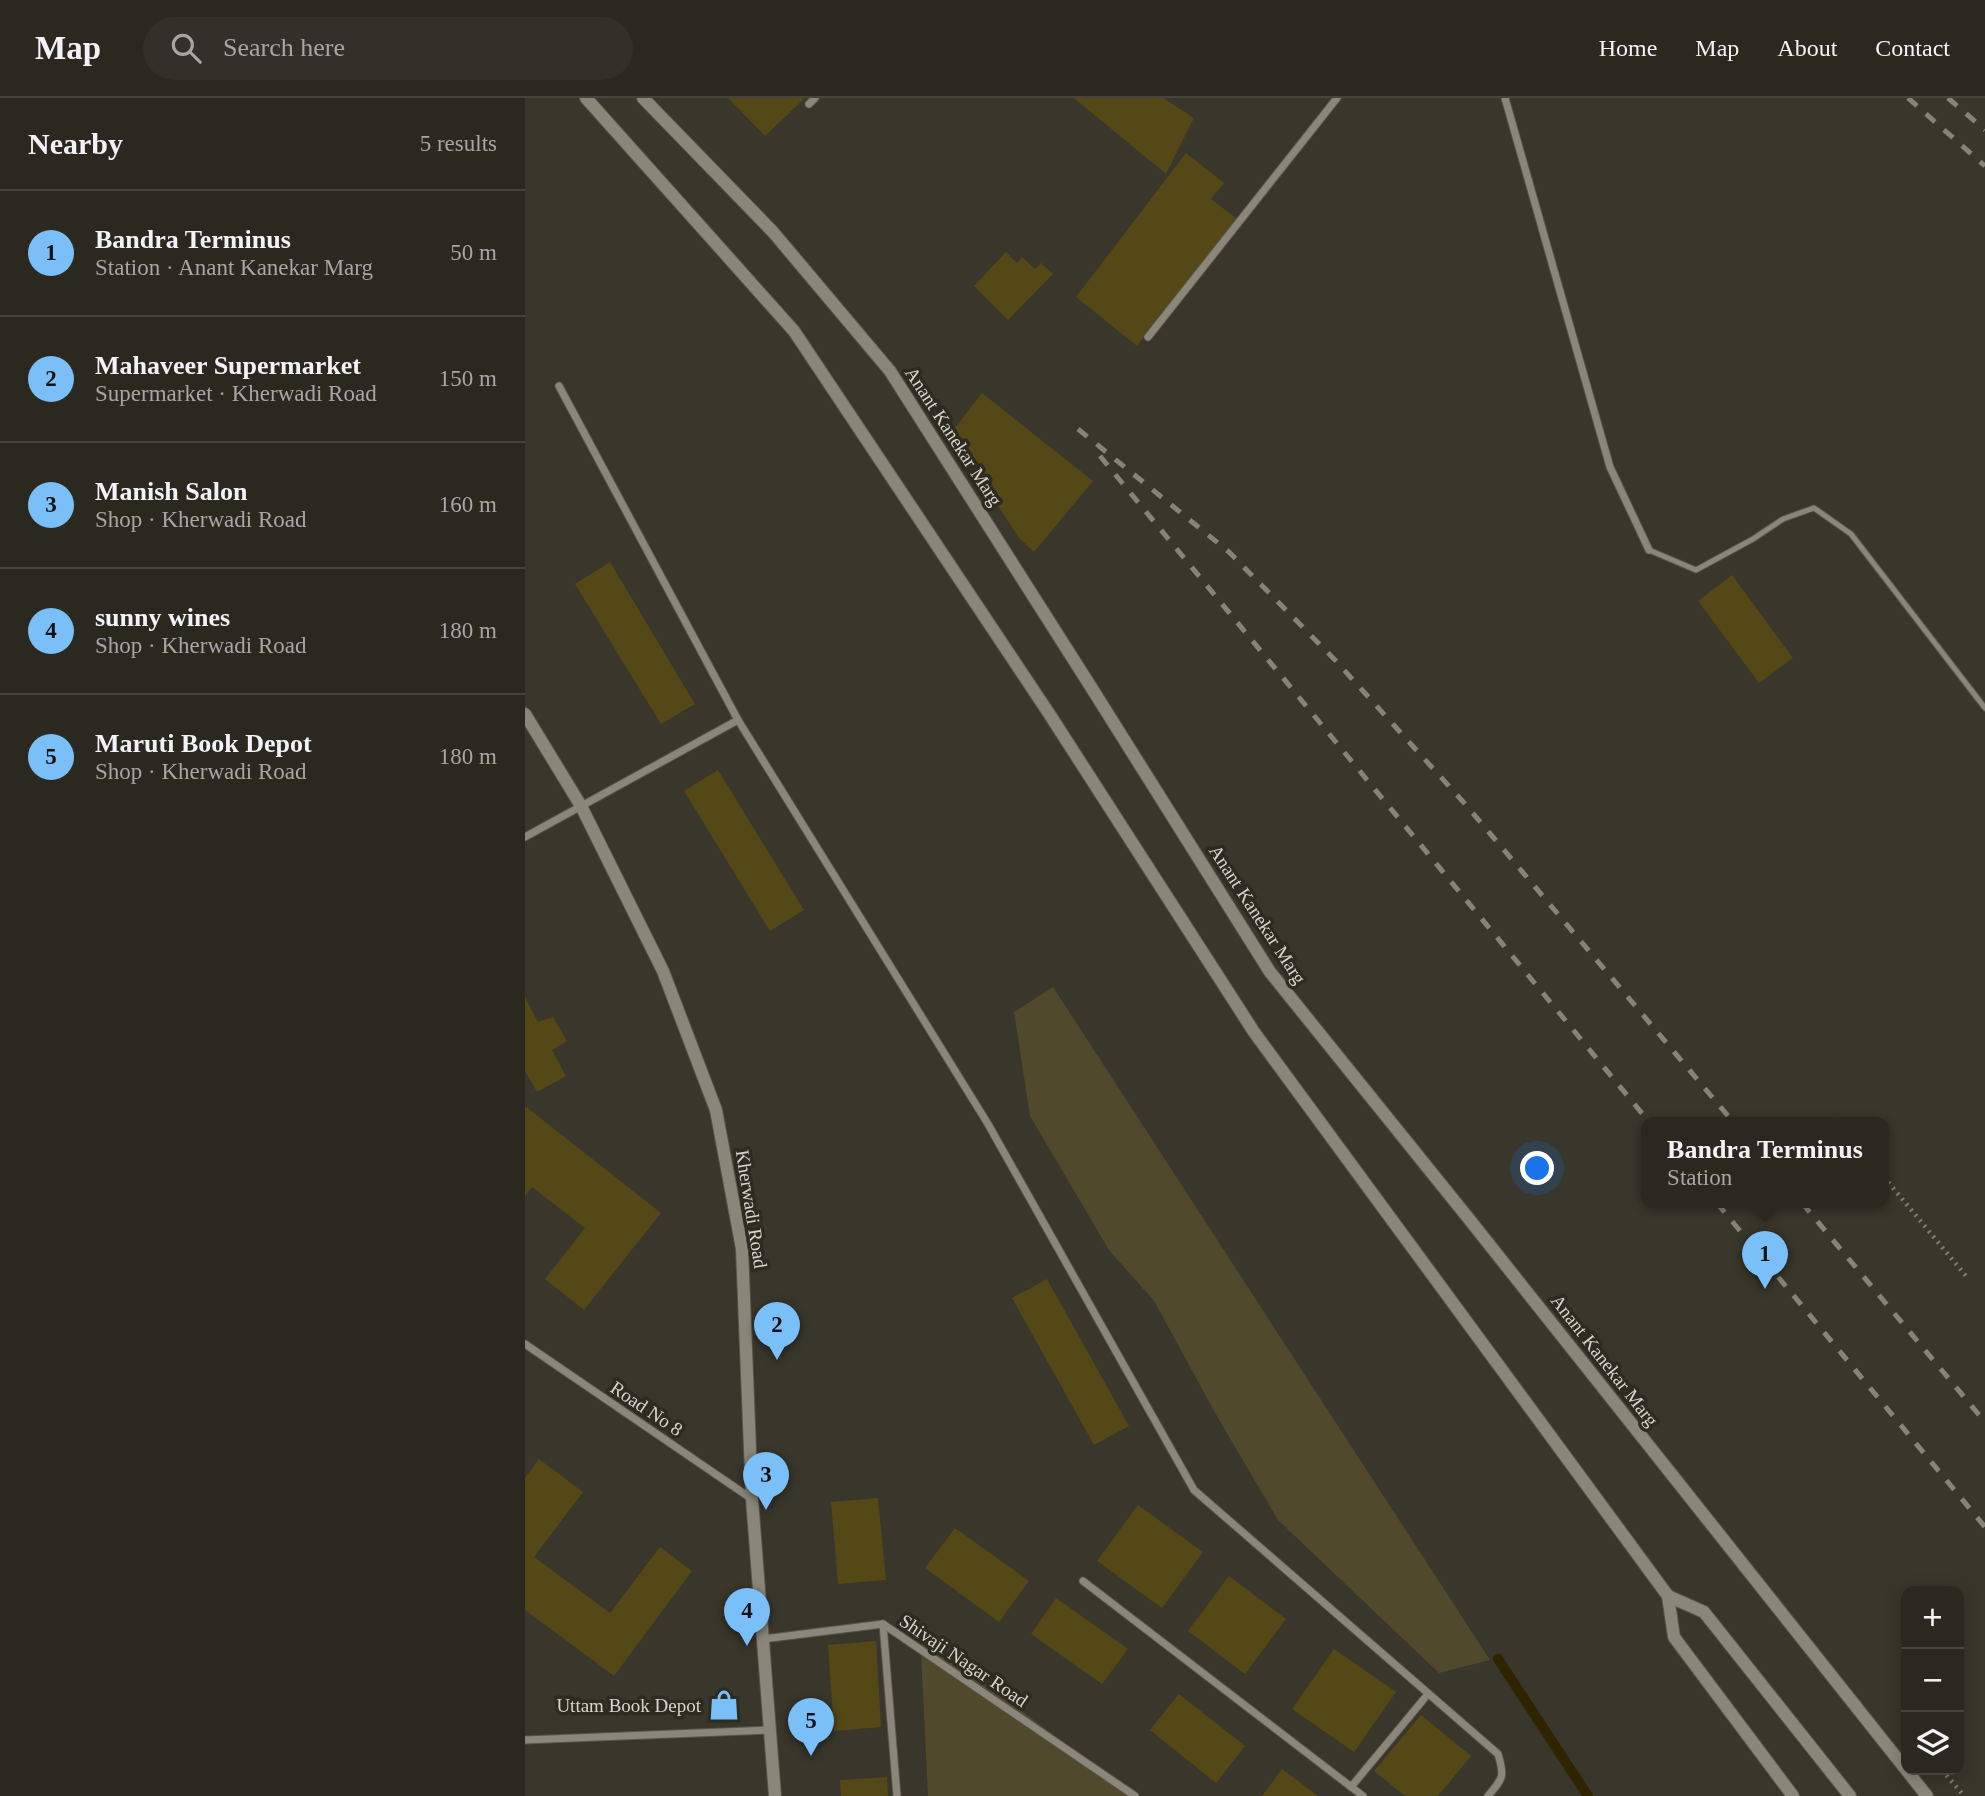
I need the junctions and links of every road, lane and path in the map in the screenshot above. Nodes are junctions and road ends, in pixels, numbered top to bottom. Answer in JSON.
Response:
{"nodes":[{"id":1,"x":586,"y":98,"type":"edge"},
{"id":2,"x":643,"y":98,"type":"edge"},
{"id":3,"x":1337,"y":98,"type":"edge"},
{"id":4,"x":1505,"y":98,"type":"edge"},
{"id":5,"x":1148,"y":337,"type":"dead end"},
{"id":6,"x":559,"y":386,"type":"dead end"},
{"id":7,"x":1649,"y":550,"type":"joint"},
{"id":8,"x":1985,"y":708,"type":"edge"},
{"id":9,"x":525,"y":715,"type":"edge"},
{"id":10,"x":738,"y":720,"type":"junction"},
{"id":11,"x":581,"y":806,"type":"junction"},
{"id":12,"x":525,"y":837,"type":"edge"},
{"id":13,"x":1889,"y":1183,"type":"edge"},
{"id":14,"x":1966,"y":1276,"type":"dead end"},
{"id":15,"x":525,"y":1344,"type":"edge"},
{"id":16,"x":752,"y":1499,"type":"junction"},
{"id":17,"x":1083,"y":1581,"type":"dead end"},
{"id":18,"x":1668,"y":1596,"type":"junction"},
{"id":19,"x":883,"y":1624,"type":"junction"},
{"id":20,"x":763,"y":1639,"type":"junction"},
{"id":21,"x":1429,"y":1694,"type":"junction"},
{"id":22,"x":770,"y":1730,"type":"junction"},
{"id":23,"x":525,"y":1740,"type":"edge"},
{"id":24,"x":1946,"y":1775,"type":"edge"},
{"id":25,"x":1351,"y":1787,"type":"junction"},
{"id":26,"x":775,"y":1796,"type":"edge"},
{"id":27,"x":897,"y":1796,"type":"edge"},
{"id":28,"x":1135,"y":1796,"type":"edge"},
{"id":29,"x":1363,"y":1796,"type":"edge"},
{"id":30,"x":1488,"y":1796,"type":"edge"},
{"id":31,"x":1793,"y":1796,"type":"edge"},
{"id":32,"x":1850,"y":1796,"type":"edge"},
{"id":33,"x":1927,"y":1796,"type":"edge"},
{"id":34,"x":1964,"y":1796,"type":"edge"}],
"edges":[{"from":1,"to":18,"type":"street"},
{"from":2,"to":33,"type":"street","name":"Anant Kanekar Marg"},
{"from":3,"to":5,"type":"street"},
{"from":4,"to":7,"type":"street"},
{"from":6,"to":10,"type":"street"},
{"from":7,"to":8,"type":"lane"},
{"from":9,"to":11,"type":"street","name":"Kherwadi Road"},
{"from":10,"to":11,"type":"street"},
{"from":10,"to":21,"type":"street"},
{"from":11,"to":12,"type":"street"},
{"from":11,"to":16,"type":"street","name":"Kherwadi Road"},
{"from":13,"to":14,"type":"path"},
{"from":15,"to":16,"type":"street","name":"Road No 8"},
{"from":16,"to":20,"type":"street","name":"Kherwadi Road"},
{"from":17,"to":25,"type":"street"},
{"from":18,"to":31,"type":"street"},
{"from":18,"to":32,"type":"street"},
{"from":19,"to":20,"type":"street"},
{"from":19,"to":27,"type":"street","name":"Shivaji Nagar Road"},
{"from":19,"to":28,"type":"street","name":"Shivaji Nagar Road"},
{"from":20,"to":22,"type":"street","name":"Kherwadi Road"},
{"from":21,"to":25,"type":"street"},
{"from":21,"to":30,"type":"street"},
{"from":22,"to":23,"type":"street"},
{"from":22,"to":26,"type":"street","name":"Kherwadi Road"},
{"from":24,"to":34,"type":"path"},
{"from":25,"to":29,"type":"street"}]}
